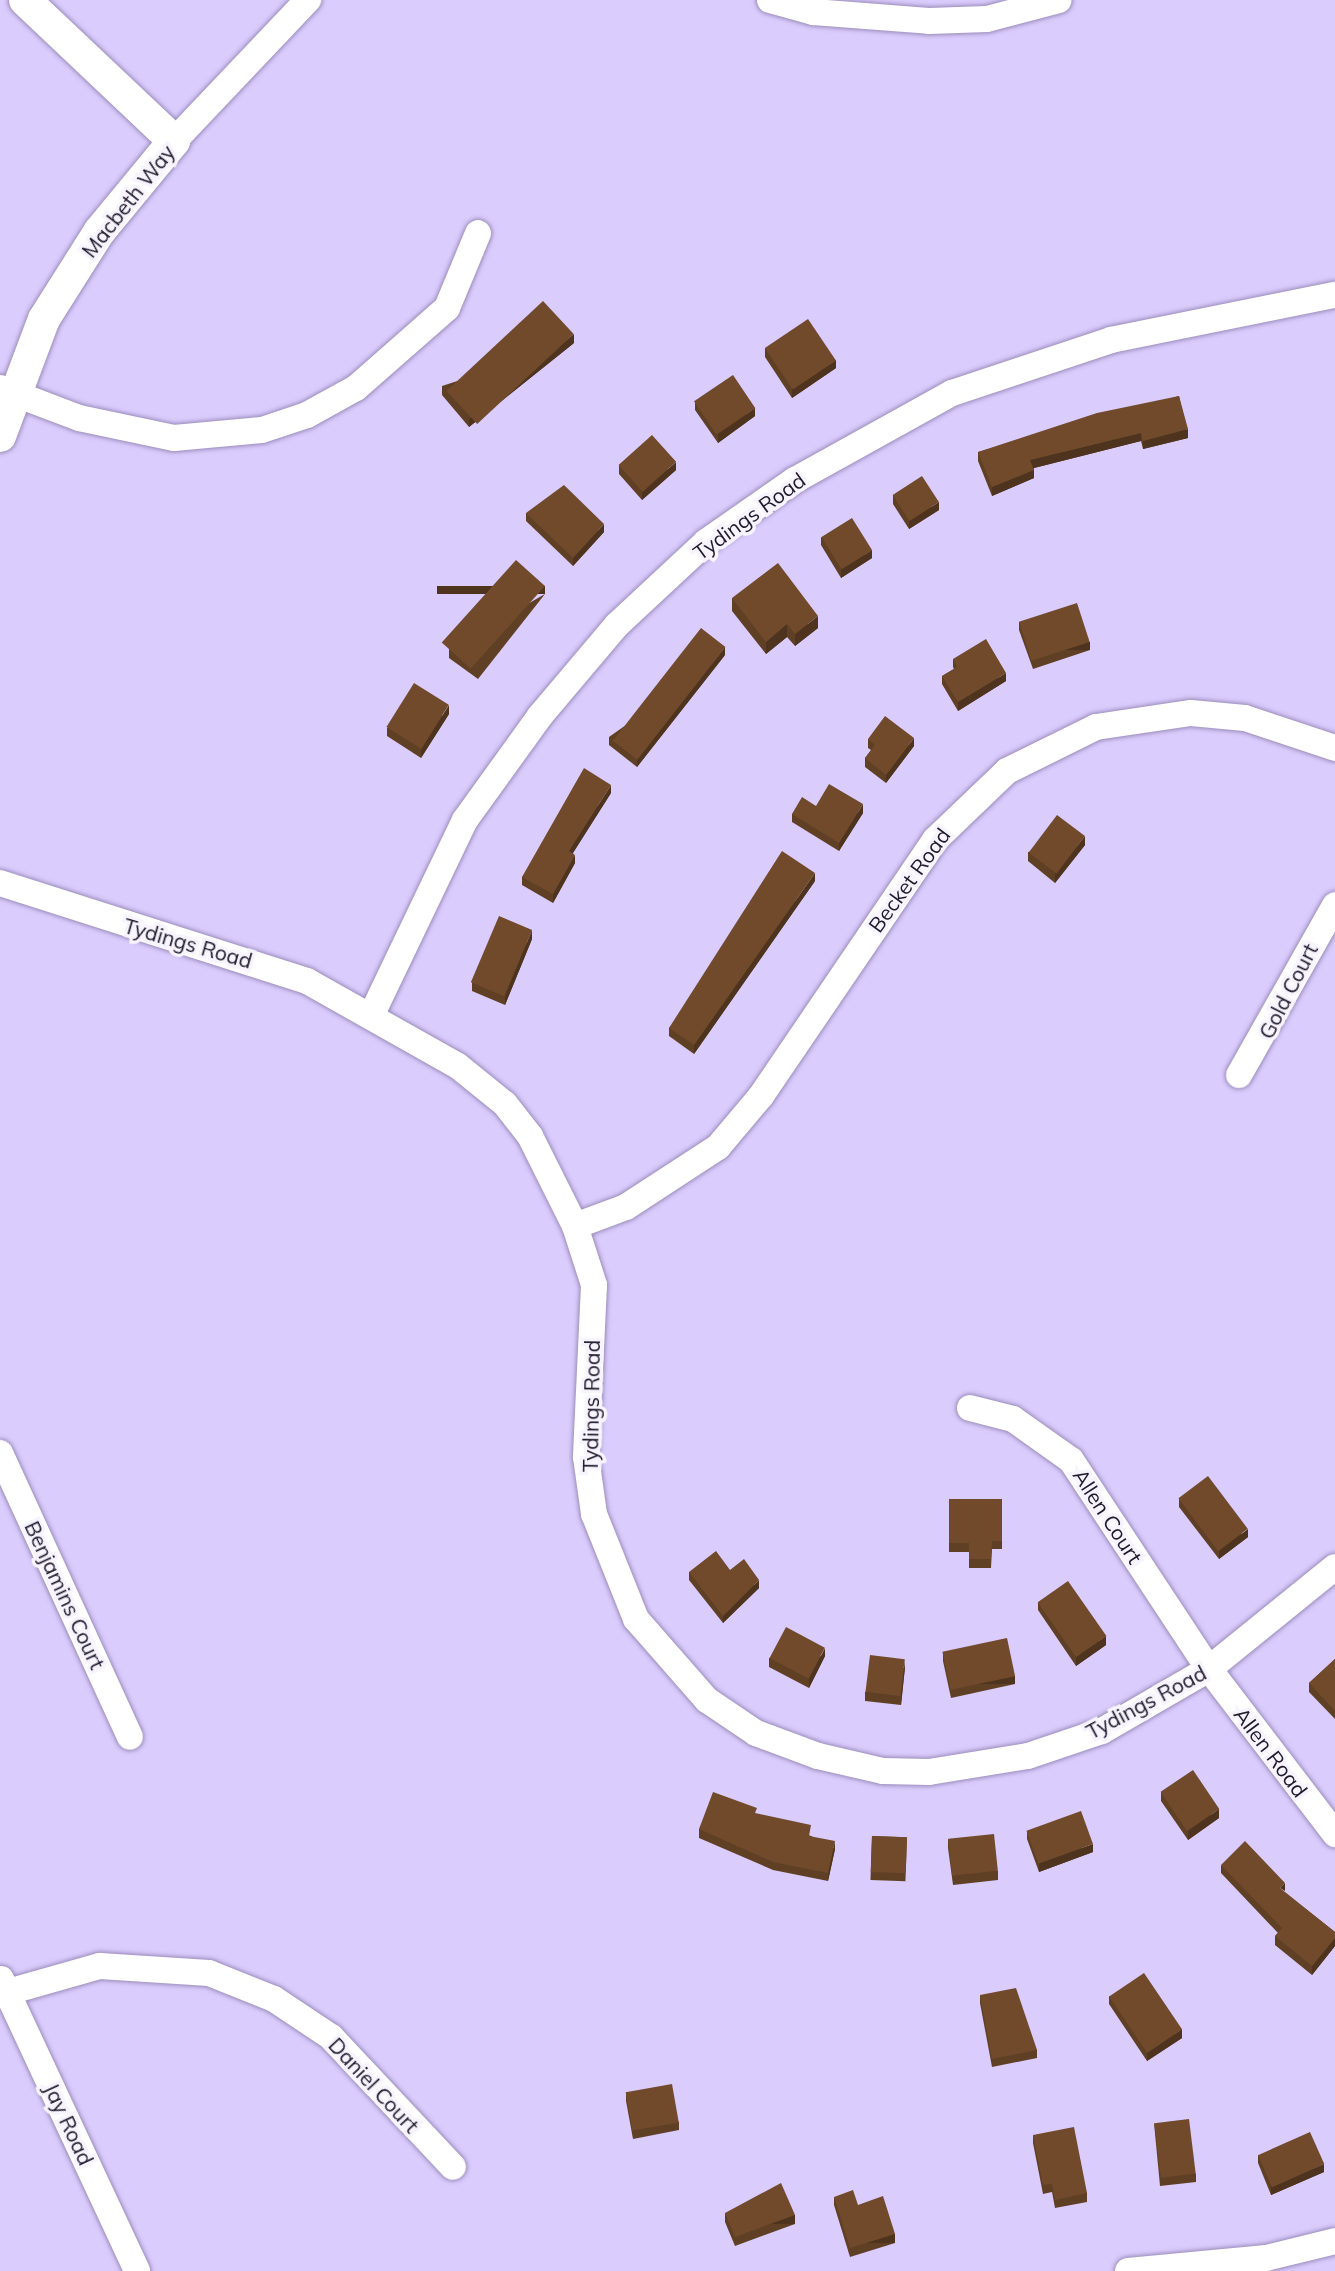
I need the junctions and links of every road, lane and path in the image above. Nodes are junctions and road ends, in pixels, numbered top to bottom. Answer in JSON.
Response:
{"nodes":[{"id":1,"x":25,"y":0,"type":"edge"},
{"id":2,"x":308,"y":0,"type":"edge"},
{"id":3,"x":770,"y":0,"type":"edge"},
{"id":4,"x":1059,"y":0,"type":"edge"},
{"id":5,"x":174,"y":141,"type":"junction"},
{"id":6,"x":478,"y":233,"type":"dead end"},
{"id":7,"x":1335,"y":295,"type":"edge"},
{"id":8,"x":7,"y":391,"type":"edge"},
{"id":9,"x":0,"y":436,"type":"edge"},
{"id":10,"x":1335,"y":748,"type":"edge"},
{"id":11,"x":0,"y":883,"type":"edge"},
{"id":12,"x":1335,"y":905,"type":"edge"},
{"id":13,"x":372,"y":1014,"type":"junction"},
{"id":14,"x":1239,"y":1075,"type":"dead end"},
{"id":15,"x":575,"y":1226,"type":"junction"},
{"id":16,"x":970,"y":1408,"type":"dead end"},
{"id":17,"x":0,"y":1453,"type":"edge"},
{"id":18,"x":1335,"y":1567,"type":"edge"},
{"id":19,"x":1209,"y":1669,"type":"junction"},
{"id":20,"x":130,"y":1737,"type":"dead end"},
{"id":21,"x":1335,"y":1834,"type":"edge"},
{"id":22,"x":4,"y":1985,"type":"edge"},
{"id":23,"x":453,"y":2167,"type":"dead end"},
{"id":24,"x":1335,"y":2241,"type":"edge"},
{"id":25,"x":137,"y":2271,"type":"edge"},
{"id":26,"x":1128,"y":2271,"type":"edge"}],
"edges":[{"from":1,"to":5,"type":"street"},
{"from":2,"to":5,"type":"street","name":"Macbeth Way"},
{"from":3,"to":4,"type":"street"},
{"from":5,"to":8,"type":"street","name":"Macbeth Way"},
{"from":6,"to":8,"type":"street"},
{"from":7,"to":13,"type":"street","name":"Tydings Road"},
{"from":8,"to":9,"type":"street","name":"Macbeth Way"},
{"from":10,"to":15,"type":"street","name":"Becket Road"},
{"from":11,"to":13,"type":"street","name":"Tydings Road"},
{"from":12,"to":14,"type":"street","name":"Gold Court"},
{"from":13,"to":15,"type":"street","name":"Tydings Road"},
{"from":15,"to":19,"type":"street","name":"Tydings Road"},
{"from":16,"to":19,"type":"street","name":"Allen Court"},
{"from":17,"to":20,"type":"street","name":"Benjamins Court"},
{"from":18,"to":19,"type":"street","name":"Tydings Road"},
{"from":19,"to":21,"type":"street","name":"Allen Road"},
{"from":22,"to":23,"type":"street","name":"Daniel Court"},
{"from":22,"to":25,"type":"street","name":"Jay Road"},
{"from":24,"to":26,"type":"street"}]}
